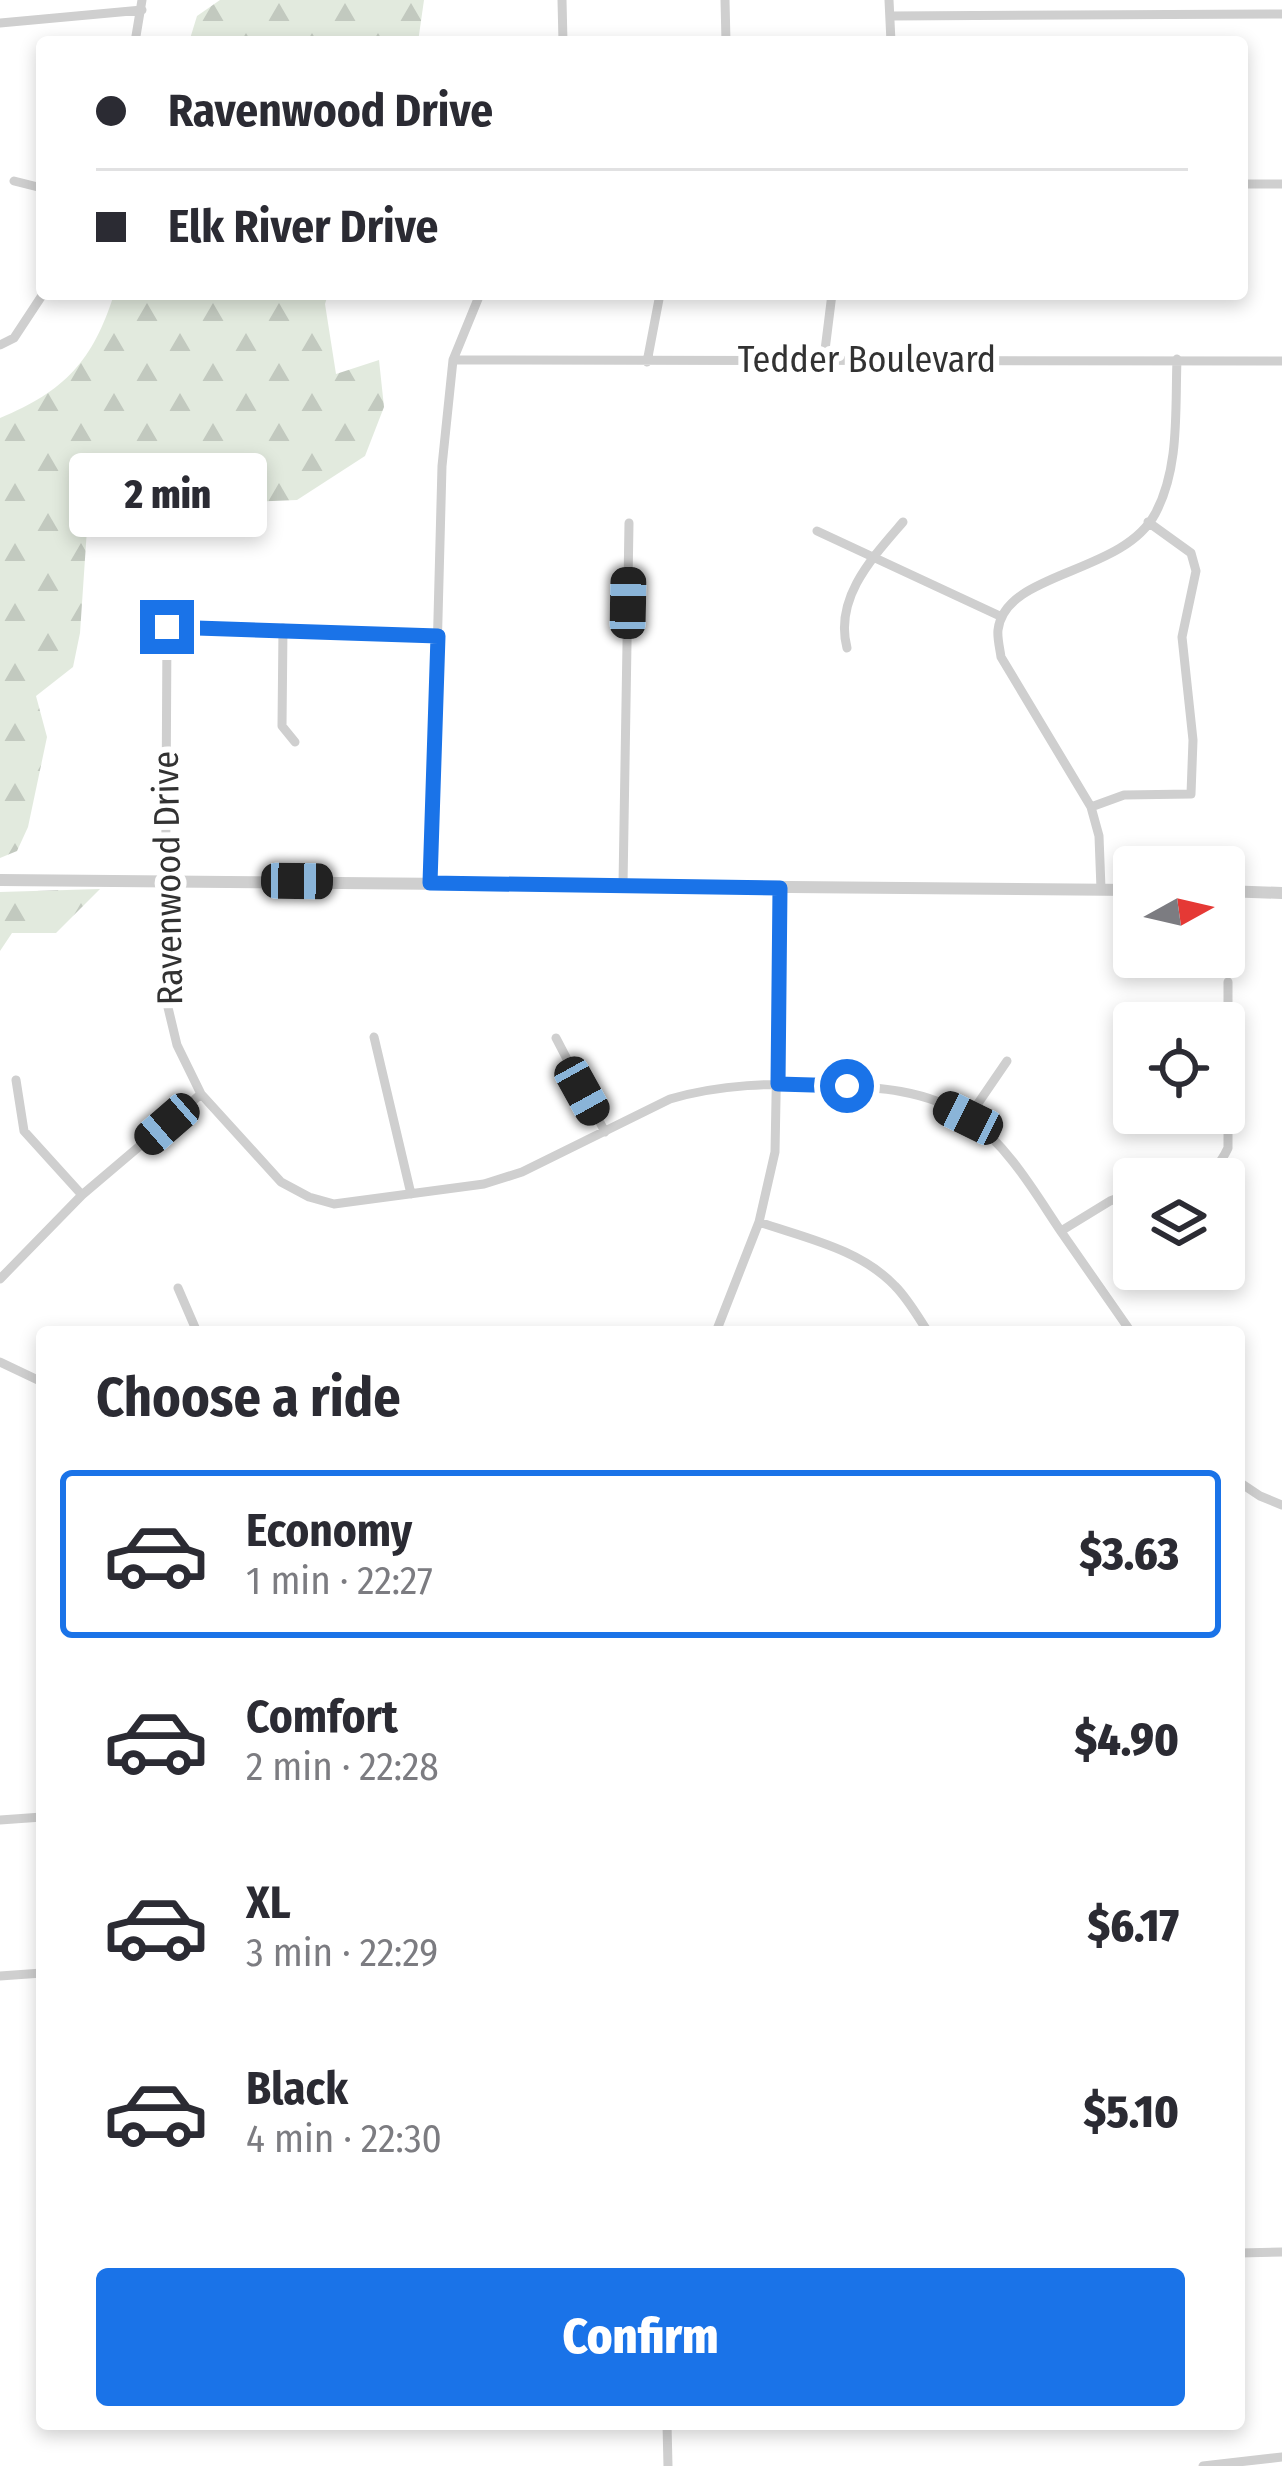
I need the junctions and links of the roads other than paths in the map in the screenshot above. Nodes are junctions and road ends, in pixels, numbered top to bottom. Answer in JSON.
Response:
{"nodes":[{"id":1,"x":562,"y":0,"type":"edge"},
{"id":2,"x":725,"y":0,"type":"edge"},
{"id":3,"x":889,"y":0,"type":"edge"},
{"id":4,"x":142,"y":5,"type":"edge"},
{"id":5,"x":1282,"y":14,"type":"edge"},
{"id":6,"x":890,"y":16,"type":"junction"},
{"id":7,"x":0,"y":23,"type":"edge"},
{"id":8,"x":136,"y":36,"type":"edge"},
{"id":9,"x":563,"y":36,"type":"edge"},
{"id":10,"x":726,"y":36,"type":"edge"},
{"id":11,"x":891,"y":36,"type":"edge"},
{"id":12,"x":14,"y":181,"type":"dead end"},
{"id":13,"x":1248,"y":184,"type":"edge"},
{"id":14,"x":1282,"y":184,"type":"edge"},
{"id":15,"x":36,"y":186,"type":"edge"},
{"id":16,"x":39,"y":300,"type":"edge"},
{"id":17,"x":478,"y":300,"type":"edge"},
{"id":18,"x":659,"y":300,"type":"edge"},
{"id":19,"x":831,"y":300,"type":"edge"},
{"id":20,"x":0,"y":345,"type":"edge"},
{"id":21,"x":824,"y":358,"type":"junction"},
{"id":22,"x":1177,"y":359,"type":"junction"},
{"id":23,"x":453,"y":360,"type":"junction"},
{"id":24,"x":1282,"y":361,"type":"edge"},
{"id":25,"x":647,"y":362,"type":"junction"},
{"id":26,"x":903,"y":523,"type":"dead end"},
{"id":27,"x":1148,"y":523,"type":"junction"},
{"id":28,"x":629,"y":524,"type":"dead end"},
{"id":29,"x":817,"y":531,"type":"dead end"},
{"id":30,"x":874,"y":555,"type":"junction"},
{"id":31,"x":1002,"y":617,"type":"junction"},
{"id":32,"x":283,"y":628,"type":"junction"},
{"id":33,"x":438,"y":636,"type":"junction"},
{"id":34,"x":847,"y":648,"type":"dead end"},
{"id":35,"x":295,"y":742,"type":"dead end"},
{"id":36,"x":1091,"y":807,"type":"junction"},
{"id":37,"x":163,"y":879,"type":"junction"},
{"id":38,"x":0,"y":880,"type":"edge"},
{"id":39,"x":430,"y":883,"type":"junction"},
{"id":40,"x":622,"y":885,"type":"junction"},
{"id":41,"x":780,"y":888,"type":"junction"},
{"id":42,"x":1101,"y":889,"type":"junction"},
{"id":43,"x":1113,"y":889,"type":"edge"},
{"id":44,"x":1245,"y":892,"type":"edge"},
{"id":45,"x":1282,"y":893,"type":"edge"},
{"id":46,"x":1228,"y":982,"type":"dead end"},
{"id":47,"x":1227,"y":1002,"type":"edge"},
{"id":48,"x":374,"y":1037,"type":"dead end"},
{"id":49,"x":556,"y":1038,"type":"dead end"},
{"id":50,"x":1006,"y":1061,"type":"dead end"},
{"id":51,"x":16,"y":1080,"type":"dead end"},
{"id":52,"x":778,"y":1084,"type":"junction"},
{"id":53,"x":201,"y":1094,"type":"junction"},
{"id":54,"x":968,"y":1118,"type":"junction"},
{"id":55,"x":605,"y":1132,"type":"junction"},
{"id":56,"x":411,"y":1194,"type":"junction"},
{"id":57,"x":82,"y":1196,"type":"junction"},
{"id":58,"x":1113,"y":1200,"type":"edge"},
{"id":59,"x":759,"y":1222,"type":"junction"},
{"id":60,"x":1061,"y":1231,"type":"junction"},
{"id":61,"x":0,"y":1280,"type":"edge"},
{"id":62,"x":178,"y":1288,"type":"dead end"},
{"id":63,"x":194,"y":1326,"type":"edge"},
{"id":64,"x":718,"y":1326,"type":"edge"},
{"id":65,"x":924,"y":1326,"type":"edge"},
{"id":66,"x":1127,"y":1326,"type":"edge"},
{"id":67,"x":0,"y":1362,"type":"edge"},
{"id":68,"x":36,"y":1379,"type":"edge"},
{"id":69,"x":1245,"y":1485,"type":"edge"},
{"id":70,"x":1282,"y":1505,"type":"edge"},
{"id":71,"x":36,"y":1817,"type":"edge"},
{"id":72,"x":0,"y":1820,"type":"edge"},
{"id":73,"x":36,"y":1973,"type":"edge"},
{"id":74,"x":0,"y":1976,"type":"edge"},
{"id":75,"x":1282,"y":2252,"type":"edge"},
{"id":76,"x":1245,"y":2253,"type":"edge"},
{"id":77,"x":667,"y":2430,"type":"edge"},
{"id":78,"x":1282,"y":2458,"type":"edge"},
{"id":79,"x":668,"y":2466,"type":"edge"},
{"id":80,"x":1203,"y":2466,"type":"edge"}],
"edges":[{"from":1,"to":9,"type":"street"},
{"from":2,"to":10,"type":"street"},
{"from":3,"to":6,"type":"street"},
{"from":4,"to":7,"type":"street"},
{"from":4,"to":8,"type":"street"},
{"from":5,"to":6,"type":"street"},
{"from":6,"to":11,"type":"street"},
{"from":12,"to":15,"type":"street"},
{"from":13,"to":14,"type":"street"},
{"from":16,"to":20,"type":"street"},
{"from":17,"to":23,"type":"street"},
{"from":18,"to":25,"type":"street"},
{"from":19,"to":21,"type":"street"},
{"from":21,"to":22,"type":"street","name":"Tedder Boulevard"},
{"from":21,"to":25,"type":"street","name":"Tedder Boulevard"},
{"from":22,"to":24,"type":"street","name":"Tedder Boulevard"},
{"from":22,"to":27,"type":"street"},
{"from":23,"to":25,"type":"street","name":"Tedder Boulevard"},
{"from":23,"to":33,"type":"street"},
{"from":26,"to":30,"type":"street"},
{"from":27,"to":31,"type":"street"},
{"from":27,"to":36,"type":"street"},
{"from":28,"to":40,"type":"street"},
{"from":29,"to":30,"type":"street"},
{"from":30,"to":31,"type":"street"},
{"from":30,"to":34,"type":"street"},
{"from":31,"to":36,"type":"street"},
{"from":32,"to":33,"type":"street"},
{"from":32,"to":35,"type":"street"},
{"from":32,"to":37,"type":"street","name":"Ravenwood Drive"},
{"from":33,"to":39,"type":"street"},
{"from":36,"to":42,"type":"street"},
{"from":37,"to":38,"type":"street"},
{"from":37,"to":39,"type":"street"},
{"from":37,"to":53,"type":"street","name":"Ravenwood Drive"},
{"from":39,"to":40,"type":"street"},
{"from":40,"to":41,"type":"street"},
{"from":41,"to":42,"type":"street"},
{"from":41,"to":52,"type":"street"},
{"from":42,"to":43,"type":"street"},
{"from":44,"to":45,"type":"street"},
{"from":46,"to":47,"type":"street"},
{"from":48,"to":56,"type":"street"},
{"from":49,"to":55,"type":"street"},
{"from":50,"to":54,"type":"street"},
{"from":51,"to":57,"type":"street"},
{"from":52,"to":54,"type":"street","name":"Ravenwood Drive"},
{"from":52,"to":55,"type":"street","name":"Ravenwood Drive"},
{"from":52,"to":59,"type":"street"},
{"from":53,"to":56,"type":"street","name":"Ravenwood Drive"},
{"from":53,"to":57,"type":"street"},
{"from":54,"to":60,"type":"street","name":"Ravenwood Drive"},
{"from":55,"to":56,"type":"street","name":"Ravenwood Drive"},
{"from":57,"to":61,"type":"street"},
{"from":58,"to":60,"type":"street"},
{"from":59,"to":64,"type":"street"},
{"from":59,"to":65,"type":"street"},
{"from":60,"to":66,"type":"street","name":"Ravenwood Drive"},
{"from":62,"to":63,"type":"street"},
{"from":67,"to":68,"type":"street"},
{"from":69,"to":70,"type":"street"},
{"from":71,"to":72,"type":"street"},
{"from":73,"to":74,"type":"street"},
{"from":75,"to":76,"type":"street"},
{"from":77,"to":79,"type":"street"},
{"from":78,"to":80,"type":"street"}]}
